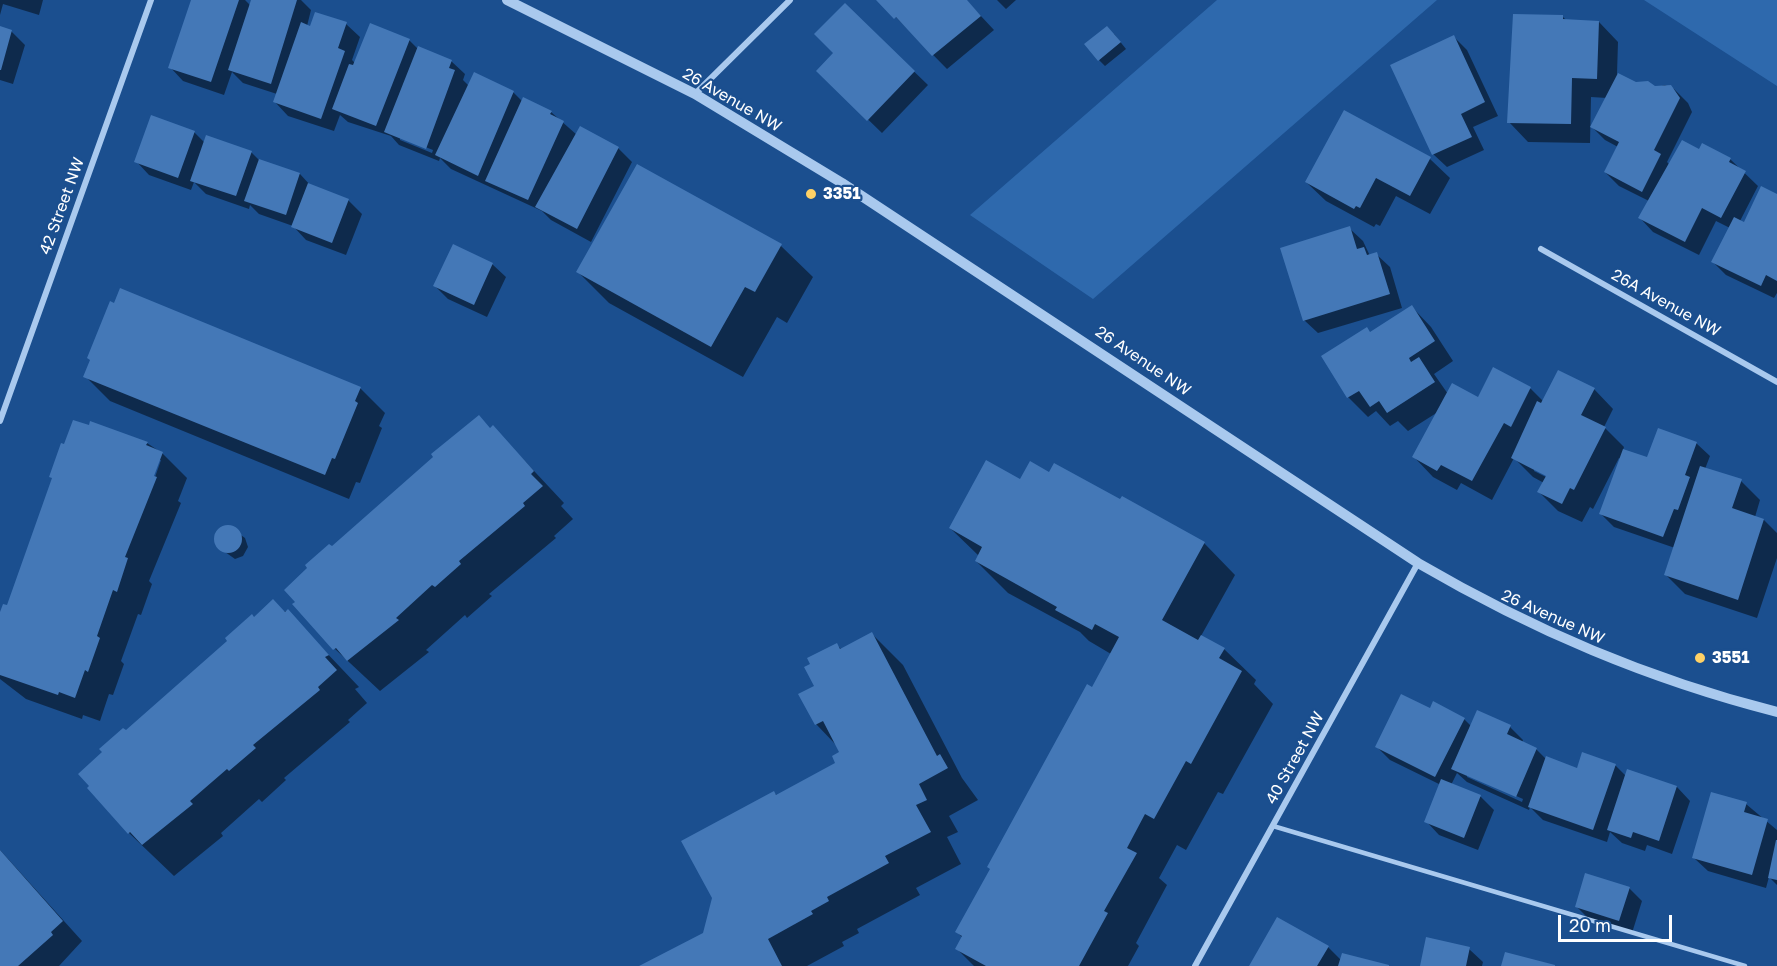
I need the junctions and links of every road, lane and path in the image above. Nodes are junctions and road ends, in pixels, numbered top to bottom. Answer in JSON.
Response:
{"nodes":[{"id":1,"x":151,"y":0,"type":"edge"},
{"id":2,"x":507,"y":0,"type":"edge"},
{"id":3,"x":790,"y":0,"type":"edge"},
{"id":4,"x":695,"y":94,"type":"junction"},
{"id":5,"x":1541,"y":249,"type":"dead end"},
{"id":6,"x":1777,"y":382,"type":"edge"},
{"id":7,"x":0,"y":421,"type":"edge"},
{"id":8,"x":1418,"y":563,"type":"junction"},
{"id":9,"x":1777,"y":712,"type":"edge"},
{"id":10,"x":1273,"y":826,"type":"junction"},
{"id":11,"x":1195,"y":966,"type":"edge"},
{"id":12,"x":1745,"y":966,"type":"edge"}],
"edges":[{"from":1,"to":7,"type":"street","name":"42 Street NW"},
{"from":2,"to":4,"type":"street","name":"26 Avenue NW"},
{"from":3,"to":4,"type":"street"},
{"from":4,"to":8,"type":"street","name":"26 Avenue NW"},
{"from":5,"to":6,"type":"street","name":"26A Avenue NW"},
{"from":8,"to":9,"type":"street","name":"26 Avenue NW"},
{"from":8,"to":10,"type":"street","name":"40 Street NW"},
{"from":10,"to":11,"type":"street","name":"40 Street NW"},
{"from":10,"to":12,"type":"lane"}]}
